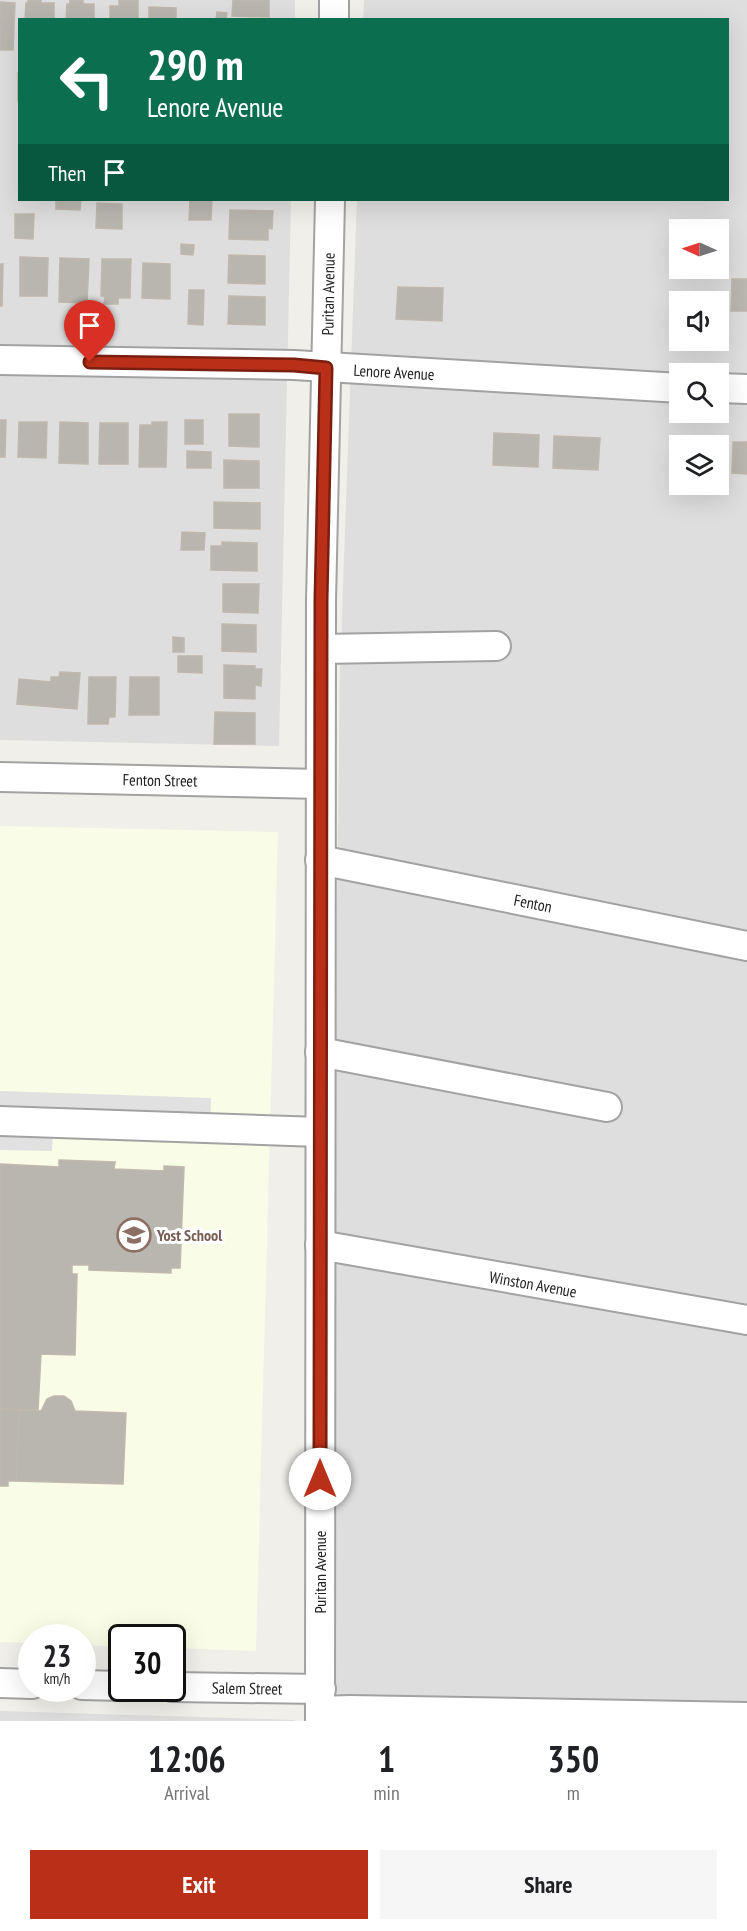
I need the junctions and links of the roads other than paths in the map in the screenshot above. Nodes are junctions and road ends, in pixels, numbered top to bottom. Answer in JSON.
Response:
{"nodes":[{"id":1,"x":334,"y":0,"type":"edge"},
{"id":2,"x":334,"y":18,"type":"edge"},
{"id":3,"x":330,"y":201,"type":"edge"},
{"id":4,"x":0,"y":360,"type":"edge"},
{"id":5,"x":326,"y":368,"type":"junction"},
{"id":6,"x":669,"y":387,"type":"edge"},
{"id":7,"x":729,"y":388,"type":"edge"},
{"id":8,"x":747,"y":389,"type":"edge"},
{"id":9,"x":496,"y":646,"type":"dead end"},
{"id":10,"x":321,"y":649,"type":"junction"},
{"id":11,"x":0,"y":777,"type":"edge"},
{"id":12,"x":320,"y":784,"type":"junction"},
{"id":13,"x":320,"y":860,"type":"junction"},
{"id":14,"x":747,"y":946,"type":"edge"},
{"id":15,"x":320,"y":1052,"type":"junction"},
{"id":16,"x":607,"y":1107,"type":"dead end"},
{"id":17,"x":0,"y":1121,"type":"edge"},
{"id":18,"x":320,"y":1132,"type":"junction"},
{"id":19,"x":320,"y":1245,"type":"junction"},
{"id":20,"x":747,"y":1320,"type":"edge"},
{"id":21,"x":0,"y":1683,"type":"edge"},
{"id":22,"x":18,"y":1684,"type":"edge"},
{"id":23,"x":186,"y":1689,"type":"edge"},
{"id":24,"x":320,"y":1707,"type":"edge"},
{"id":25,"x":747,"y":1717,"type":"edge"}],
"edges":[{"from":1,"to":2,"type":"street"},
{"from":3,"to":5,"type":"street","name":"Puritan Avenue"},
{"from":4,"to":5,"type":"street","name":"Lenore Avenue"},
{"from":5,"to":6,"type":"street","name":"Lenore Avenue"},
{"from":5,"to":10,"type":"street","name":"Puritan Avenue"},
{"from":7,"to":8,"type":"street"},
{"from":9,"to":10,"type":"street"},
{"from":10,"to":12,"type":"street","name":"Puritan Avenue"},
{"from":11,"to":12,"type":"street","name":"Fenton Street"},
{"from":12,"to":13,"type":"street","name":"Puritan Avenue"},
{"from":13,"to":14,"type":"street","name":"Fenton"},
{"from":13,"to":15,"type":"street","name":"Puritan Avenue"},
{"from":15,"to":16,"type":"street"},
{"from":15,"to":18,"type":"street","name":"Puritan Avenue"},
{"from":17,"to":18,"type":"street"},
{"from":18,"to":19,"type":"street","name":"Puritan Avenue"},
{"from":19,"to":20,"type":"street","name":"Winston Avenue"},
{"from":19,"to":24,"type":"street","name":"Puritan Avenue"},
{"from":21,"to":22,"type":"street"},
{"from":23,"to":24,"type":"street","name":"Salem Street"},
{"from":24,"to":25,"type":"street","name":"Salem Street"}]}
